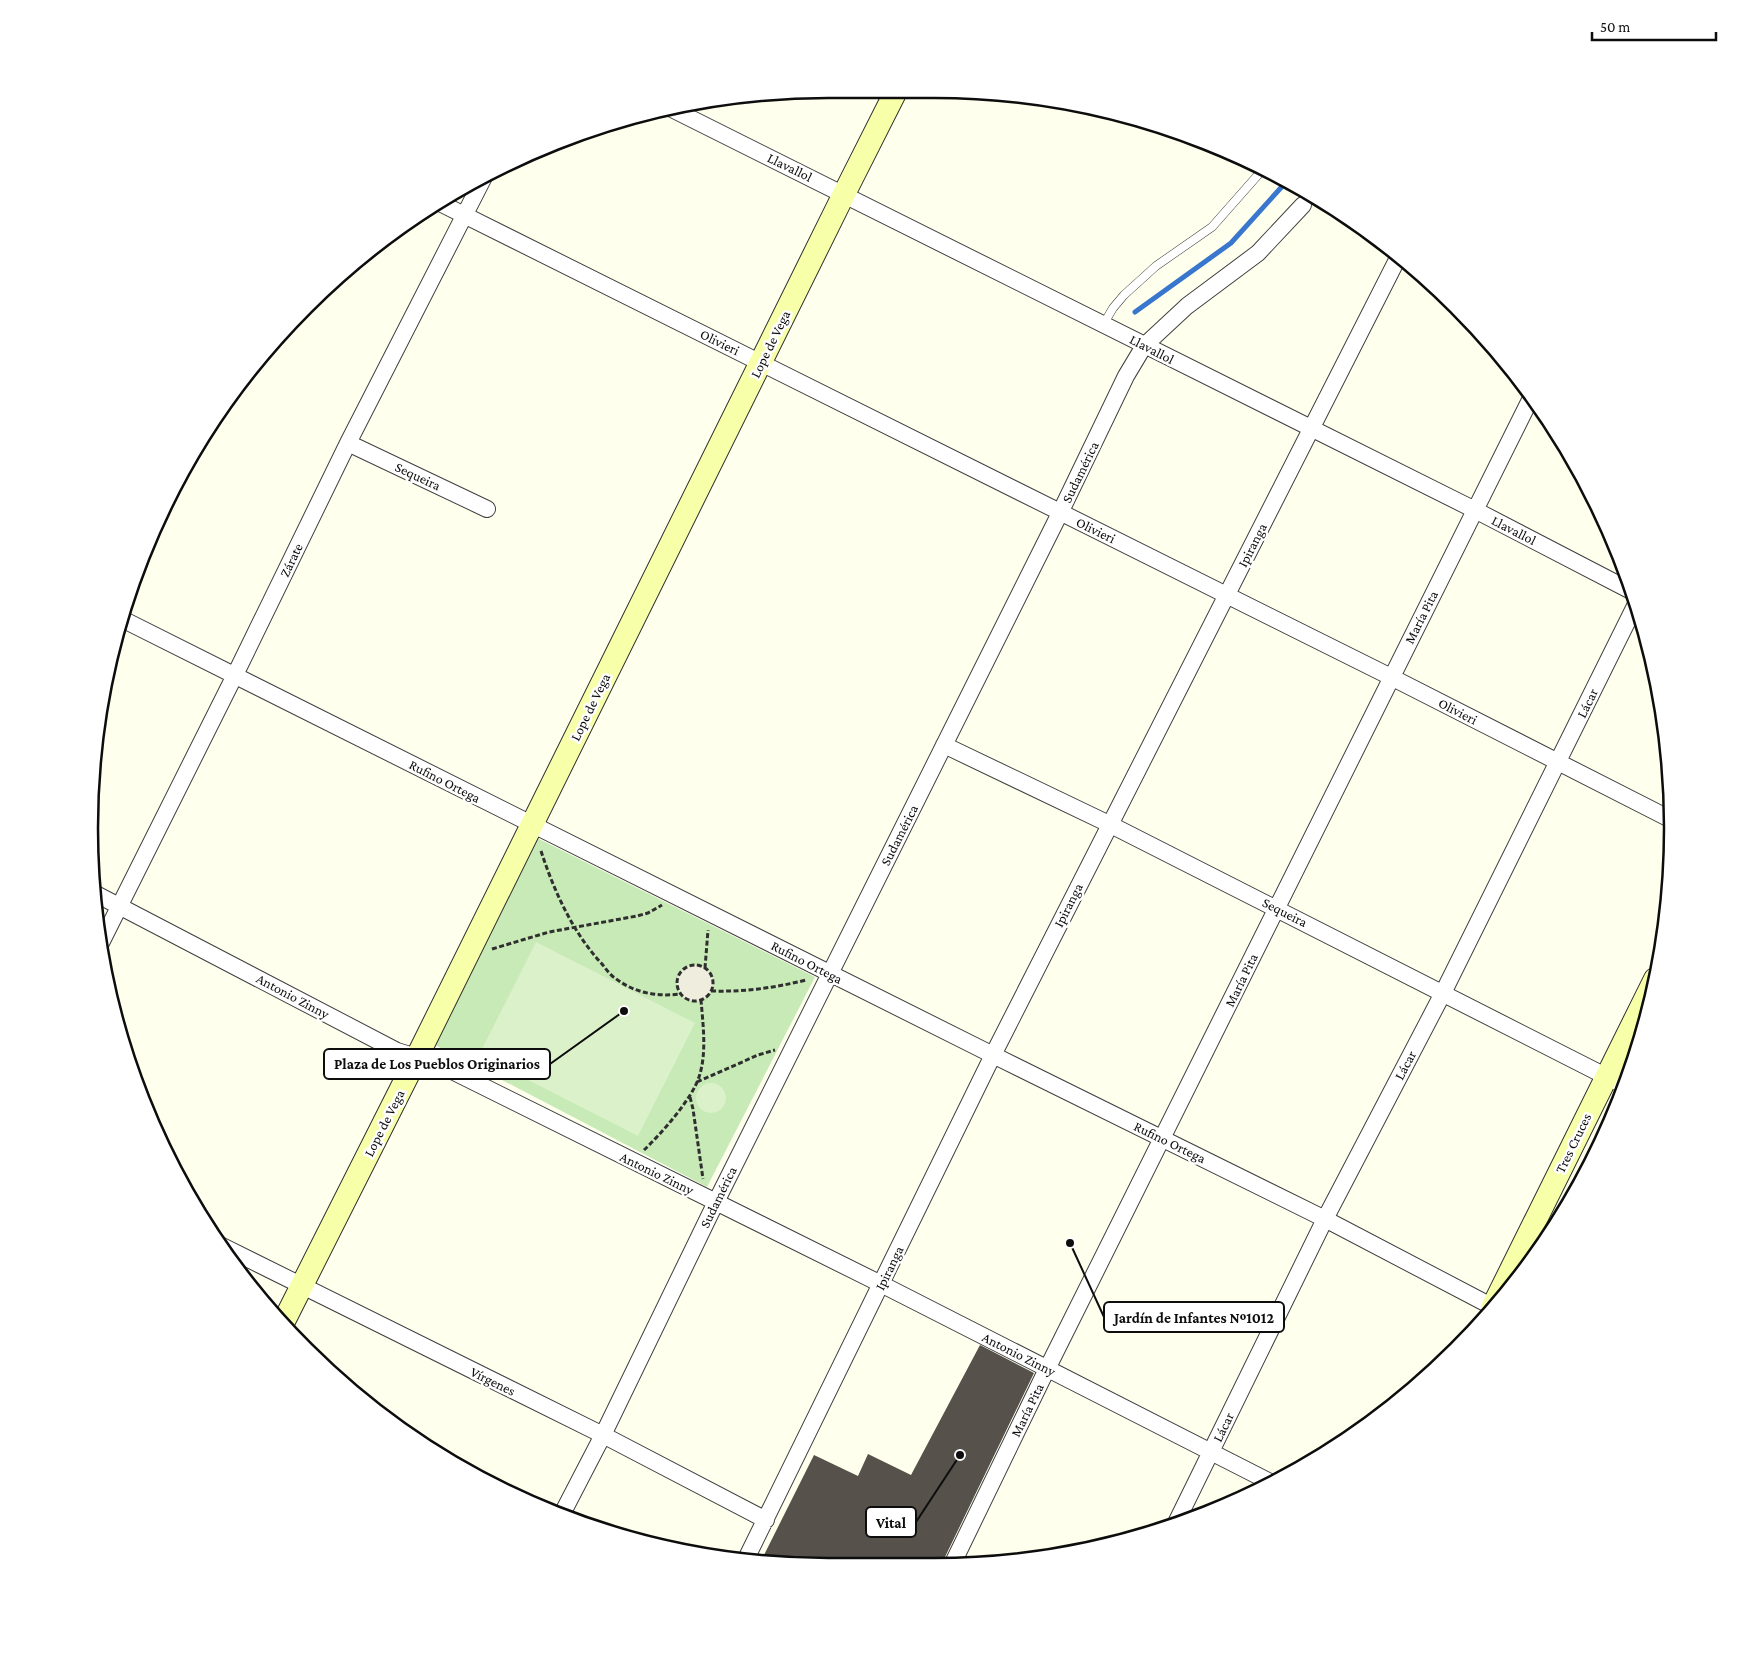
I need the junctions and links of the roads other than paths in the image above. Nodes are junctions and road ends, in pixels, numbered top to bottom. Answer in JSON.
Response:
{"nodes":[{"id":1,"x":893,"y":98,"type":"edge"},
{"id":2,"x":680,"y":113,"type":"edge"},
{"id":3,"x":1259,"y":174,"type":"edge"},
{"id":4,"x":479,"y":186,"type":"edge"},
{"id":5,"x":844,"y":194,"type":"junction"},
{"id":6,"x":1303,"y":205,"type":"dead end"},
{"id":7,"x":446,"y":206,"type":"edge"},
{"id":8,"x":465,"y":215,"type":"junction"},
{"id":9,"x":1396,"y":262,"type":"edge"},
{"id":10,"x":1103,"y":325,"type":"junction"},
{"id":11,"x":1144,"y":346,"type":"junction"},
{"id":12,"x":761,"y":363,"type":"junction"},
{"id":13,"x":1528,"y":404,"type":"edge"},
{"id":14,"x":1310,"y":429,"type":"junction"},
{"id":15,"x":348,"y":443,"type":"junction"},
{"id":16,"x":488,"y":509,"type":"dead end"},
{"id":17,"x":1475,"y":510,"type":"junction"},
{"id":18,"x":1060,"y":513,"type":"junction"},
{"id":19,"x":1624,"y":588,"type":"edge"},
{"id":20,"x":1227,"y":594,"type":"junction"},
{"id":21,"x":1632,"y":612,"type":"edge"},
{"id":22,"x":127,"y":622,"type":"edge"},
{"id":23,"x":235,"y":675,"type":"junction"},
{"id":24,"x":1391,"y":677,"type":"junction"},
{"id":25,"x":944,"y":745,"type":"junction"},
{"id":26,"x":1558,"y":761,"type":"junction"},
{"id":27,"x":1664,"y":816,"type":"edge"},
{"id":28,"x":532,"y":824,"type":"junction"},
{"id":29,"x":1109,"y":824,"type":"junction"},
{"id":30,"x":101,"y":897,"type":"edge"},
{"id":31,"x":120,"y":906,"type":"junction"},
{"id":32,"x":1277,"y":908,"type":"junction"},
{"id":33,"x":106,"y":934,"type":"edge"},
{"id":34,"x":830,"y":973,"type":"junction"},
{"id":35,"x":1443,"y":993,"type":"junction"},
{"id":36,"x":1640,"y":1018,"type":"edge"},
{"id":37,"x":993,"y":1055,"type":"junction"},
{"id":38,"x":417,"y":1057,"type":"junction"},
{"id":39,"x":1615,"y":1081,"type":"edge"},
{"id":40,"x":1163,"y":1139,"type":"junction"},
{"id":41,"x":709,"y":1199,"type":"junction"},
{"id":42,"x":1325,"y":1219,"type":"junction"},
{"id":43,"x":233,"y":1252,"type":"edge"},
{"id":44,"x":1507,"y":1282,"type":"edge"},
{"id":45,"x":881,"y":1284,"type":"junction"},
{"id":46,"x":302,"y":1286,"type":"junction"},
{"id":47,"x":1488,"y":1304,"type":"edge"},
{"id":48,"x":286,"y":1317,"type":"edge"},
{"id":49,"x":1047,"y":1368,"type":"junction"},
{"id":50,"x":602,"y":1435,"type":"junction"},
{"id":51,"x":1212,"y":1451,"type":"junction"},
{"id":52,"x":1265,"y":1479,"type":"edge"},
{"id":53,"x":564,"y":1509,"type":"edge"},
{"id":54,"x":1179,"y":1516,"type":"edge"},
{"id":55,"x":766,"y":1520,"type":"junction"},
{"id":56,"x":749,"y":1554,"type":"edge"},
{"id":57,"x":956,"y":1558,"type":"edge"}],
"edges":[{"from":1,"to":5,"type":"street","name":"Lope de Vega"},
{"from":2,"to":5,"type":"street","name":"Llavallol"},
{"from":3,"to":10,"type":"lane"},
{"from":4,"to":8,"type":"street","name":"Zárate"},
{"from":5,"to":10,"type":"street","name":"Llavallol"},
{"from":5,"to":12,"type":"street","name":"Lope de Vega"},
{"from":6,"to":11,"type":"street","name":"Sudamérica"},
{"from":7,"to":8,"type":"street","name":"Olivieri"},
{"from":8,"to":12,"type":"street","name":"Olivieri"},
{"from":8,"to":15,"type":"street","name":"Zárate"},
{"from":9,"to":14,"type":"street","name":"Ipiranga"},
{"from":10,"to":11,"type":"street","name":"Llavallol"},
{"from":11,"to":14,"type":"street","name":"Llavallol"},
{"from":11,"to":18,"type":"street","name":"Sudamérica"},
{"from":12,"to":18,"type":"street","name":"Olivieri"},
{"from":12,"to":28,"type":"street","name":"Lope de Vega"},
{"from":13,"to":17,"type":"street","name":"María Pita"},
{"from":14,"to":17,"type":"street","name":"Llavallol"},
{"from":14,"to":20,"type":"street","name":"Ipiranga"},
{"from":15,"to":16,"type":"street","name":"Sequeira"},
{"from":15,"to":23,"type":"street","name":"Zárate"},
{"from":17,"to":19,"type":"street","name":"Llavallol"},
{"from":17,"to":24,"type":"street","name":"María Pita"},
{"from":18,"to":20,"type":"street","name":"Olivieri"},
{"from":18,"to":25,"type":"street","name":"Sudamérica"},
{"from":20,"to":24,"type":"street","name":"Olivieri"},
{"from":20,"to":29,"type":"street","name":"Ipiranga"},
{"from":21,"to":26,"type":"street","name":"Lácar"},
{"from":22,"to":23,"type":"street","name":"Rufino Ortega"},
{"from":23,"to":28,"type":"street","name":"Rufino Ortega"},
{"from":23,"to":31,"type":"street","name":"Zárate"},
{"from":24,"to":26,"type":"street","name":"Olivieri"},
{"from":24,"to":32,"type":"street","name":"María Pita"},
{"from":25,"to":29,"type":"street","name":"Sequeira"},
{"from":25,"to":34,"type":"street","name":"Sudamérica"},
{"from":26,"to":27,"type":"street","name":"Olivieri"},
{"from":26,"to":35,"type":"street","name":"Lácar"},
{"from":28,"to":34,"type":"street","name":"Rufino Ortega"},
{"from":28,"to":38,"type":"street","name":"Lope de Vega"},
{"from":29,"to":32,"type":"street","name":"Sequeira"},
{"from":29,"to":37,"type":"street","name":"Ipiranga"},
{"from":30,"to":31,"type":"street","name":"Antonio Zinny"},
{"from":31,"to":33,"type":"street","name":"Zárate"},
{"from":31,"to":38,"type":"street","name":"Antonio Zinny"},
{"from":32,"to":35,"type":"street","name":"Sequeira"},
{"from":32,"to":40,"type":"street","name":"María Pita"},
{"from":34,"to":37,"type":"street","name":"Rufino Ortega"},
{"from":34,"to":41,"type":"street","name":"Sudamérica"},
{"from":35,"to":39,"type":"street","name":"Sequeira"},
{"from":35,"to":42,"type":"street","name":"Lácar"},
{"from":36,"to":39,"type":"street","name":"Tres Cruces"},
{"from":37,"to":40,"type":"street","name":"Rufino Ortega"},
{"from":37,"to":45,"type":"street","name":"Ipiranga"},
{"from":38,"to":41,"type":"street","name":"Antonio Zinny"},
{"from":38,"to":46,"type":"street","name":"Lope de Vega"},
{"from":39,"to":44,"type":"street","name":"Tres Cruces"},
{"from":40,"to":42,"type":"street","name":"Rufino Ortega"},
{"from":40,"to":49,"type":"street","name":"María Pita"},
{"from":41,"to":45,"type":"street","name":"Antonio Zinny"},
{"from":41,"to":50,"type":"street","name":"Sudamérica"},
{"from":42,"to":47,"type":"street","name":"Rufino Ortega"},
{"from":42,"to":51,"type":"street","name":"Lácar"},
{"from":43,"to":46,"type":"street","name":"Vírgenes"},
{"from":45,"to":49,"type":"street","name":"Antonio Zinny"},
{"from":45,"to":55,"type":"street","name":"Ipiranga"},
{"from":46,"to":48,"type":"street","name":"Lope de Vega"},
{"from":46,"to":50,"type":"street","name":"Vírgenes"},
{"from":49,"to":51,"type":"street","name":"Antonio Zinny"},
{"from":49,"to":57,"type":"street","name":"María Pita"},
{"from":50,"to":53,"type":"street","name":"Sudamérica"},
{"from":50,"to":55,"type":"street","name":"Vírgenes"},
{"from":51,"to":52,"type":"street","name":"Antonio Zinny"},
{"from":51,"to":54,"type":"street","name":"Lácar"},
{"from":55,"to":56,"type":"street","name":"Ipiranga"}]}
